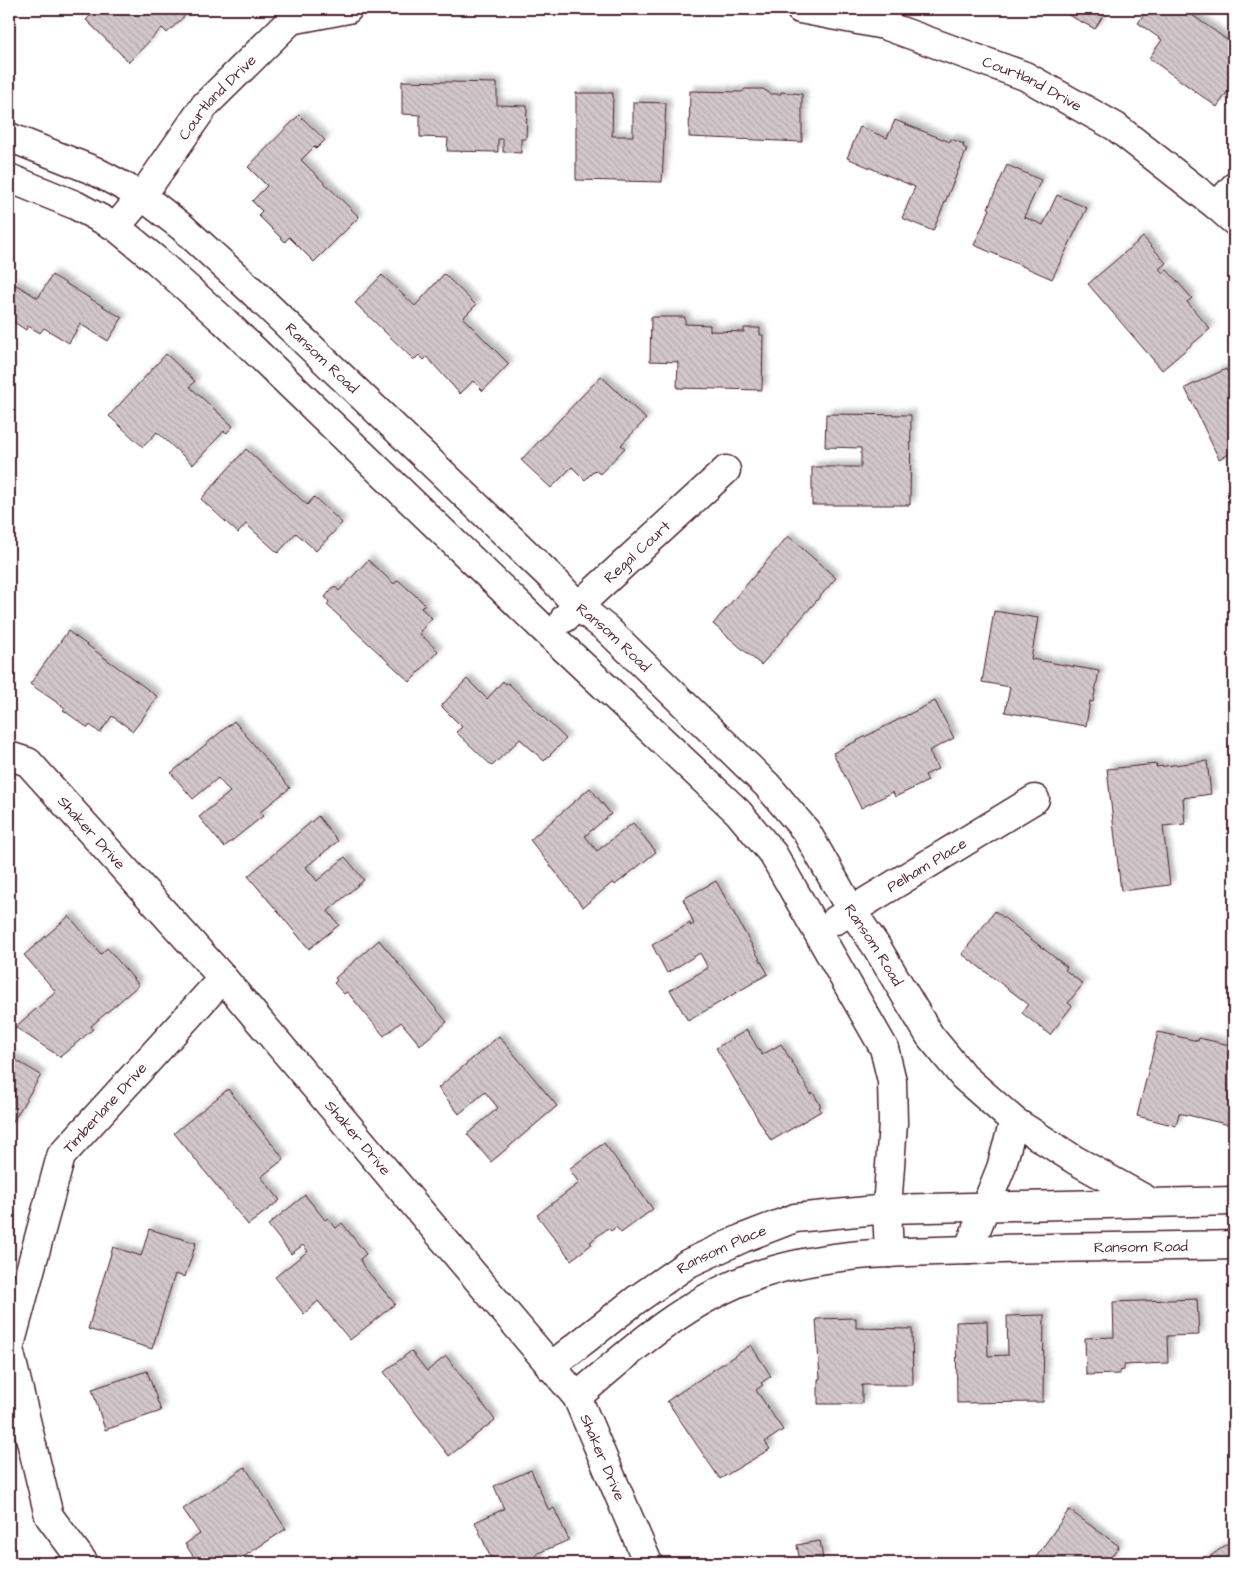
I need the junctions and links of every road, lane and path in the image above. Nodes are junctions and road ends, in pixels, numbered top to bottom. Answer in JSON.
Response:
{"nodes":[{"id":1,"x":348,"y":9,"type":"edge"},
{"id":2,"x":800,"y":9,"type":"edge"},
{"id":3,"x":288,"y":15,"type":"edge"},
{"id":4,"x":9,"y":137,"type":"edge"},
{"id":5,"x":9,"y":178,"type":"edge"},
{"id":6,"x":142,"y":196,"type":"junction"},
{"id":7,"x":1229,"y":205,"type":"edge"},
{"id":8,"x":116,"y":227,"type":"junction"},
{"id":9,"x":726,"y":470,"type":"dead end"},
{"id":10,"x":578,"y":606,"type":"junction"},
{"id":11,"x":548,"y":634,"type":"junction"},
{"id":12,"x":9,"y":756,"type":"edge"},
{"id":13,"x":1035,"y":799,"type":"dead end"},
{"id":14,"x":851,"y":910,"type":"junction"},
{"id":15,"x":819,"y":932,"type":"junction"},
{"id":16,"x":223,"y":978,"type":"junction"},
{"id":17,"x":1014,"y":1121,"type":"junction"},
{"id":18,"x":1234,"y":1201,"type":"edge"},
{"id":19,"x":1152,"y":1203,"type":"junction"},
{"id":20,"x":986,"y":1207,"type":"junction"},
{"id":21,"x":887,"y":1209,"type":"junction"},
{"id":22,"x":1234,"y":1245,"type":"edge"},
{"id":23,"x":968,"y":1250,"type":"junction"},
{"id":24,"x":889,"y":1252,"type":"junction"},
{"id":25,"x":9,"y":1349,"type":"edge"},
{"id":26,"x":550,"y":1367,"type":"junction"},
{"id":27,"x":577,"y":1397,"type":"junction"},
{"id":28,"x":84,"y":1563,"type":"edge"},
{"id":29,"x":648,"y":1563,"type":"edge"}],
"edges":[{"from":1,"to":3,"type":"street","name":"Courtland Drive"},
{"from":2,"to":7,"type":"street","name":"Courtland Drive"},
{"from":3,"to":6,"type":"street","name":"Courtland Drive"},
{"from":4,"to":6,"type":"street","name":"Ransom Road"},
{"from":5,"to":8,"type":"street"},
{"from":6,"to":8,"type":"street","name":"Courtland Drive"},
{"from":6,"to":10,"type":"street","name":"Ransom Road"},
{"from":8,"to":11,"type":"street"},
{"from":9,"to":10,"type":"street","name":"Regal Court"},
{"from":10,"to":11,"type":"street","name":"Regal Court"},
{"from":10,"to":14,"type":"street","name":"Ransom Road"},
{"from":11,"to":15,"type":"street"},
{"from":12,"to":16,"type":"street","name":"Shaker Drive"},
{"from":13,"to":14,"type":"street","name":"Pelham Place"},
{"from":14,"to":15,"type":"street","name":"Pelham Place"},
{"from":14,"to":17,"type":"street","name":"Ransom Road"},
{"from":15,"to":21,"type":"street"},
{"from":16,"to":25,"type":"street","name":"Timberlane Drive"},
{"from":16,"to":26,"type":"street","name":"Shaker Drive"},
{"from":17,"to":19,"type":"street","name":"Ransom Road"},
{"from":17,"to":20,"type":"street"},
{"from":18,"to":19,"type":"street"},
{"from":19,"to":20,"type":"street"},
{"from":20,"to":21,"type":"street","name":"Ransom Place"},
{"from":20,"to":23,"type":"street"},
{"from":21,"to":24,"type":"street"},
{"from":21,"to":26,"type":"street","name":"Ransom Place"},
{"from":22,"to":23,"type":"street","name":"Ransom Road"},
{"from":23,"to":24,"type":"street","name":"Ransom Road"},
{"from":24,"to":27,"type":"street"},
{"from":25,"to":28,"type":"street","name":"Timberlane Drive"},
{"from":26,"to":27,"type":"street","name":"Shaker Drive"},
{"from":27,"to":29,"type":"street","name":"Shaker Drive"}]}
